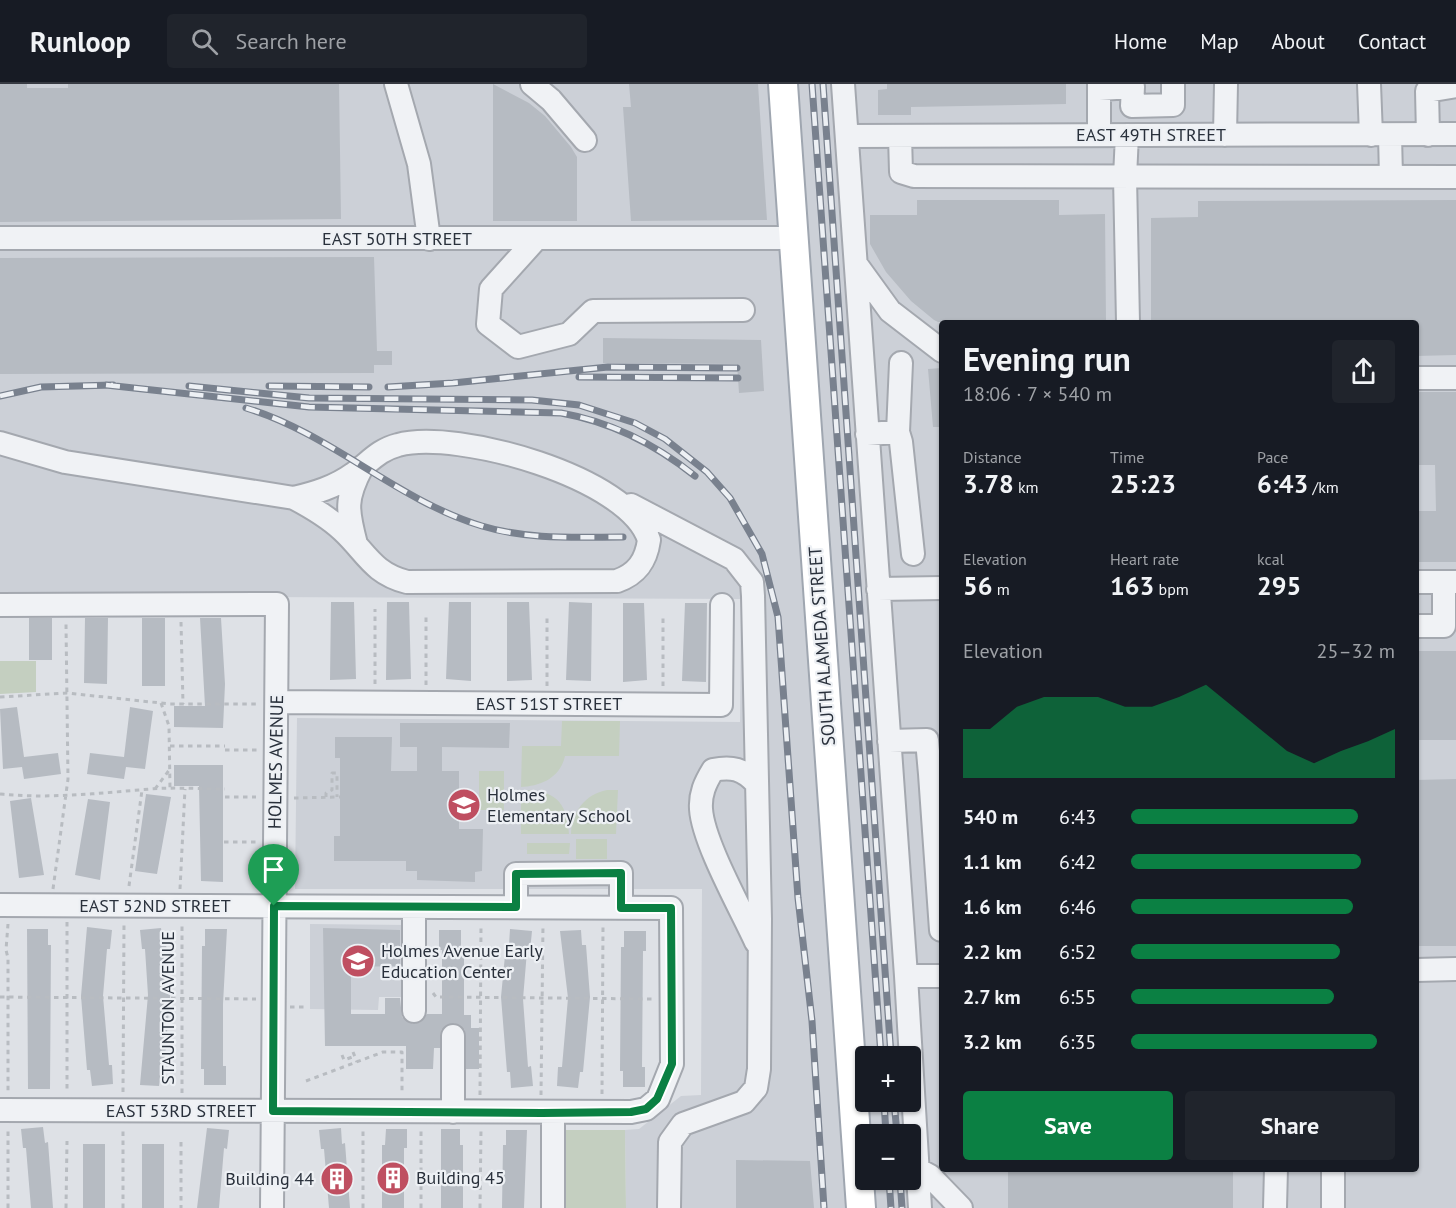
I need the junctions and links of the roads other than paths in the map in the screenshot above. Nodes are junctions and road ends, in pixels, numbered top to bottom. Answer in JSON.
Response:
{"nodes":[{"id":1,"x":396,"y":84,"type":"edge"},
{"id":2,"x":532,"y":84,"type":"edge"},
{"id":3,"x":783,"y":84,"type":"edge"},
{"id":4,"x":843,"y":84,"type":"edge"},
{"id":5,"x":1173,"y":84,"type":"edge"},
{"id":6,"x":1226,"y":84,"type":"edge"},
{"id":7,"x":1369,"y":84,"type":"edge"},
{"id":8,"x":1456,"y":86,"type":"edge"},
{"id":9,"x":1099,"y":87,"type":"edge"},
{"id":10,"x":1099,"y":135,"type":"junction"},
{"id":11,"x":1127,"y":135,"type":"junction"},
{"id":12,"x":1225,"y":135,"type":"junction"},
{"id":13,"x":1381,"y":135,"type":"junction"},
{"id":14,"x":1428,"y":135,"type":"junction"},
{"id":15,"x":1456,"y":135,"type":"edge"},
{"id":16,"x":847,"y":136,"type":"junction"},
{"id":17,"x":900,"y":136,"type":"junction"},
{"id":18,"x":585,"y":141,"type":"dead end"},
{"id":19,"x":1125,"y":177,"type":"junction"},
{"id":20,"x":1391,"y":177,"type":"junction"},
{"id":21,"x":1456,"y":177,"type":"edge"},
{"id":22,"x":0,"y":238,"type":"edge"},
{"id":23,"x":794,"y":238,"type":"junction"},
{"id":24,"x":429,"y":239,"type":"junction"},
{"id":25,"x":536,"y":239,"type":"junction"},
{"id":26,"x":856,"y":264,"type":"junction"},
{"id":27,"x":743,"y":310,"type":"dead end"},
{"id":28,"x":1128,"y":320,"type":"edge"},
{"id":29,"x":939,"y":349,"type":"edge"},
{"id":30,"x":901,"y":363,"type":"dead end"},
{"id":31,"x":1419,"y":378,"type":"edge"},
{"id":32,"x":1456,"y":378,"type":"edge"},
{"id":33,"x":897,"y":432,"type":"junction"},
{"id":34,"x":867,"y":434,"type":"junction"},
{"id":35,"x":0,"y":443,"type":"edge"},
{"id":36,"x":363,"y":466,"type":"junction"},
{"id":37,"x":610,"y":495,"type":"junction"},
{"id":38,"x":294,"y":498,"type":"junction"},
{"id":39,"x":357,"y":546,"type":"junction"},
{"id":40,"x":913,"y":554,"type":"dead end"},
{"id":41,"x":1419,"y":582,"type":"edge"},
{"id":42,"x":1450,"y":582,"type":"edge"},
{"id":43,"x":939,"y":588,"type":"edge"},
{"id":44,"x":878,"y":589,"type":"junction"},
{"id":45,"x":0,"y":605,"type":"edge"},
{"id":46,"x":722,"y":605,"type":"dead end"},
{"id":47,"x":1419,"y":626,"type":"edge"},
{"id":48,"x":267,"y":703,"type":"junction"},
{"id":49,"x":889,"y":741,"type":"junction"},
{"id":50,"x":936,"y":774,"type":"edge"},
{"id":51,"x":756,"y":783,"type":"junction"},
{"id":52,"x":939,"y":868,"type":"edge"},
{"id":53,"x":274,"y":906,"type":"junction"},
{"id":54,"x":414,"y":907,"type":"junction"},
{"id":55,"x":516,"y":907,"type":"junction"},
{"id":56,"x":621,"y":908,"type":"junction"},
{"id":57,"x":4,"y":913,"type":"edge"},
{"id":58,"x":760,"y":950,"type":"junction"},
{"id":59,"x":1456,"y":969,"type":"edge"},
{"id":60,"x":1419,"y":970,"type":"edge"},
{"id":61,"x":906,"y":976,"type":"junction"},
{"id":62,"x":939,"y":976,"type":"edge"},
{"id":63,"x":414,"y":1011,"type":"dead end"},
{"id":64,"x":453,"y":1036,"type":"dead end"},
{"id":65,"x":669,"y":1077,"type":"joint"},
{"id":66,"x":547,"y":1108,"type":"junction"},
{"id":67,"x":273,"y":1111,"type":"junction"},
{"id":68,"x":5,"y":1112,"type":"edge"},
{"id":69,"x":453,"y":1112,"type":"junction"},
{"id":70,"x":914,"y":1124,"type":"edge"},
{"id":71,"x":921,"y":1171,"type":"edge"},
{"id":72,"x":1276,"y":1172,"type":"edge"},
{"id":73,"x":1333,"y":1172,"type":"edge"},
{"id":74,"x":919,"y":1190,"type":"edge"},
{"id":75,"x":272,"y":1208,"type":"edge"},
{"id":76,"x":553,"y":1208,"type":"edge"},
{"id":77,"x":669,"y":1208,"type":"edge"},
{"id":78,"x":861,"y":1208,"type":"edge"},
{"id":79,"x":920,"y":1208,"type":"edge"},
{"id":80,"x":961,"y":1208,"type":"edge"},
{"id":81,"x":1275,"y":1208,"type":"edge"},
{"id":82,"x":1333,"y":1208,"type":"edge"}],
"edges":[{"from":1,"to":24,"type":"street"},
{"from":2,"to":18,"type":"street"},
{"from":3,"to":23,"type":"main road","name":"SOUTH ALAMEDA STREET"},
{"from":4,"to":16,"type":"street"},
{"from":5,"to":9,"type":"street"},
{"from":6,"to":12,"type":"street"},
{"from":7,"to":13,"type":"street"},
{"from":8,"to":14,"type":"street"},
{"from":9,"to":10,"type":"street"},
{"from":10,"to":11,"type":"street","name":"EAST 49TH STREET"},
{"from":10,"to":17,"type":"street","name":"EAST 49TH STREET"},
{"from":11,"to":12,"type":"street","name":"EAST 49TH STREET"},
{"from":11,"to":19,"type":"street"},
{"from":12,"to":13,"type":"street","name":"EAST 49TH STREET"},
{"from":13,"to":14,"type":"street","name":"EAST 49TH STREET"},
{"from":13,"to":20,"type":"street"},
{"from":14,"to":15,"type":"street","name":"EAST 49TH STREET"},
{"from":16,"to":17,"type":"street","name":"EAST 49TH STREET"},
{"from":16,"to":26,"type":"street"},
{"from":17,"to":19,"type":"street"},
{"from":19,"to":20,"type":"street"},
{"from":19,"to":28,"type":"street"},
{"from":20,"to":21,"type":"street"},
{"from":22,"to":24,"type":"street","name":"EAST 50TH STREET"},
{"from":23,"to":25,"type":"street","name":"EAST 50TH STREET"},
{"from":23,"to":78,"type":"main road","name":"SOUTH ALAMEDA STREET"},
{"from":24,"to":25,"type":"street","name":"EAST 50TH STREET"},
{"from":25,"to":27,"type":"street"},
{"from":26,"to":29,"type":"street"},
{"from":26,"to":34,"type":"street"},
{"from":30,"to":33,"type":"street"},
{"from":31,"to":32,"type":"street"},
{"from":33,"to":34,"type":"street"},
{"from":33,"to":40,"type":"street"},
{"from":34,"to":44,"type":"street"},
{"from":35,"to":38,"type":"street"},
{"from":36,"to":37,"type":"street"},
{"from":36,"to":38,"type":"street"},
{"from":36,"to":39,"type":"street"},
{"from":37,"to":39,"type":"street"},
{"from":37,"to":51,"type":"street"},
{"from":38,"to":39,"type":"street"},
{"from":41,"to":42,"type":"street"},
{"from":42,"to":47,"type":"street"},
{"from":43,"to":44,"type":"street"},
{"from":44,"to":49,"type":"street"},
{"from":45,"to":48,"type":"street","name":"HOLMES AVENUE"},
{"from":46,"to":48,"type":"street","name":"EAST 51ST STREET"},
{"from":48,"to":53,"type":"street","name":"HOLMES AVENUE"},
{"from":49,"to":50,"type":"street"},
{"from":49,"to":61,"type":"street"},
{"from":50,"to":52,"type":"street"},
{"from":51,"to":58,"type":"street"},
{"from":51,"to":58,"type":"street"},
{"from":53,"to":54,"type":"street","name":"EAST 52ND STREET"},
{"from":53,"to":57,"type":"street","name":"EAST 52ND STREET"},
{"from":53,"to":67,"type":"street","name":"HOLMES AVENUE"},
{"from":54,"to":55,"type":"street","name":"EAST 52ND STREET"},
{"from":54,"to":63,"type":"street"},
{"from":55,"to":56,"type":"street","name":"EAST 52ND STREET"},
{"from":55,"to":56,"type":"street"},
{"from":56,"to":65,"type":"street","name":"EAST 52ND STREET"},
{"from":58,"to":77,"type":"street"},
{"from":59,"to":60,"type":"street"},
{"from":61,"to":62,"type":"street"},
{"from":61,"to":70,"type":"street"},
{"from":64,"to":69,"type":"street"},
{"from":65,"to":66,"type":"street","name":"EAST 53RD STREET"},
{"from":66,"to":69,"type":"street","name":"EAST 53RD STREET"},
{"from":66,"to":76,"type":"street"},
{"from":67,"to":68,"type":"street","name":"EAST 53RD STREET"},
{"from":67,"to":69,"type":"street","name":"EAST 53RD STREET"},
{"from":67,"to":75,"type":"street","name":"HOLMES AVENUE"},
{"from":71,"to":80,"type":"street"},
{"from":72,"to":81,"type":"street"},
{"from":73,"to":82,"type":"street"},
{"from":74,"to":79,"type":"street"}]}
